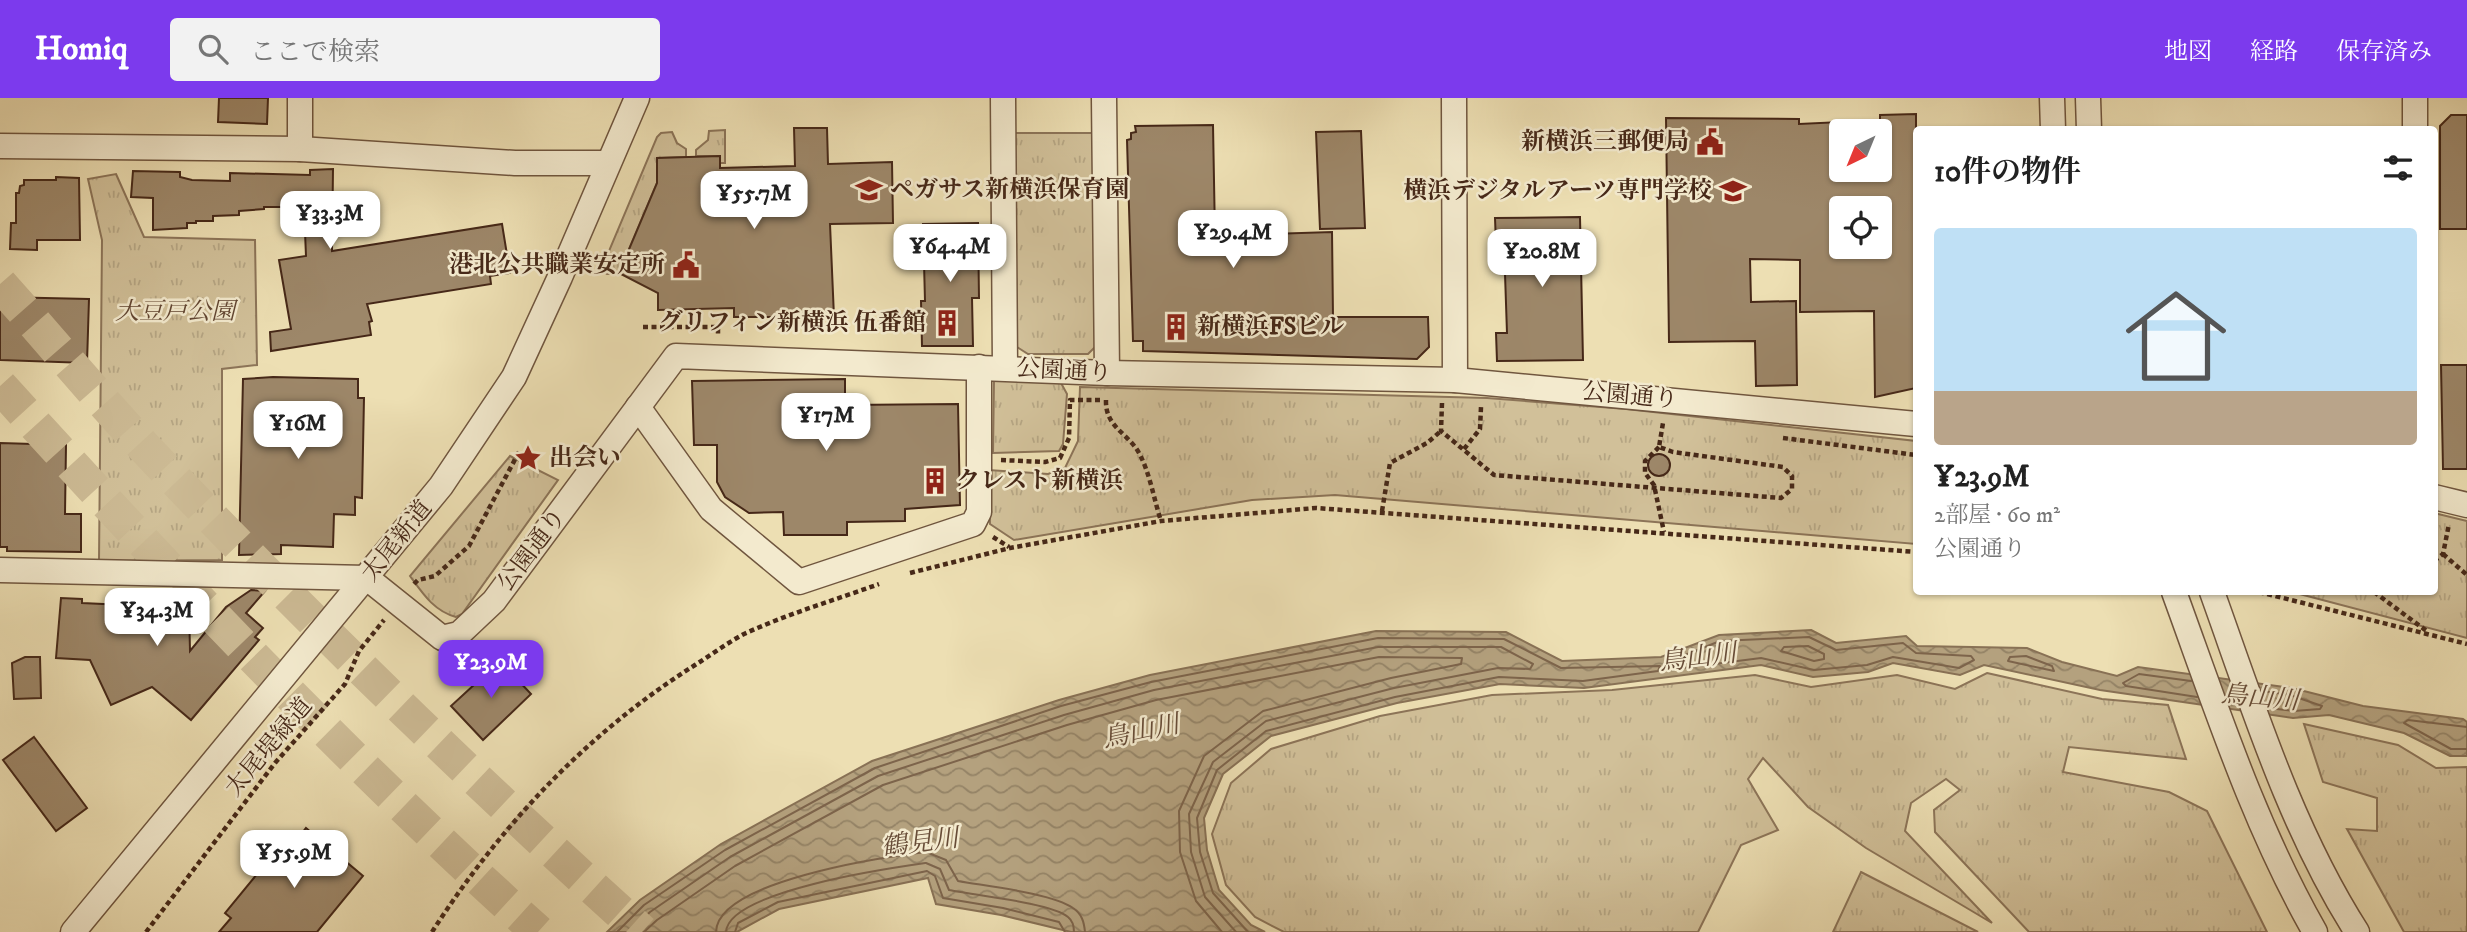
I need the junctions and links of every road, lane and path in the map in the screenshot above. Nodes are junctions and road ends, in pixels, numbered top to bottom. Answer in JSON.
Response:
{"nodes":[{"id":1,"x":300,"y":98,"type":"edge"},
{"id":2,"x":637,"y":98,"type":"edge"},
{"id":3,"x":1003,"y":98,"type":"edge"},
{"id":4,"x":1104,"y":98,"type":"edge"},
{"id":5,"x":1454,"y":98,"type":"edge"},
{"id":6,"x":2052,"y":98,"type":"edge"},
{"id":7,"x":2088,"y":98,"type":"edge"},
{"id":8,"x":2415,"y":98,"type":"edge"},
{"id":9,"x":2053,"y":126,"type":"edge"},
{"id":10,"x":2089,"y":126,"type":"edge"},
{"id":11,"x":2415,"y":126,"type":"edge"},
{"id":12,"x":0,"y":146,"type":"edge"},
{"id":13,"x":300,"y":149,"type":"junction"},
{"id":14,"x":608,"y":163,"type":"junction"},
{"id":15,"x":643,"y":327,"type":"dead end"},
{"id":16,"x":718,"y":342,"type":"dead end"},
{"id":17,"x":979,"y":366,"type":"junction"},
{"id":18,"x":1005,"y":368,"type":"junction"},
{"id":19,"x":1107,"y":373,"type":"junction"},
{"id":20,"x":1449,"y":389,"type":"junction"},
{"id":21,"x":1481,"y":399,"type":"dead end"},
{"id":22,"x":1070,"y":400,"type":"dead end"},
{"id":23,"x":1107,"y":400,"type":"dead end"},
{"id":24,"x":638,"y":407,"type":"junction"},
{"id":25,"x":1913,"y":424,"type":"edge"},
{"id":26,"x":1674,"y":425,"type":"dead end"},
{"id":27,"x":1441,"y":431,"type":"junction"},
{"id":28,"x":1782,"y":438,"type":"dead end"},
{"id":29,"x":1660,"y":447,"type":"junction"},
{"id":30,"x":1464,"y":449,"type":"junction"},
{"id":31,"x":520,"y":450,"type":"dead end"},
{"id":32,"x":1913,"y":455,"type":"edge"},
{"id":33,"x":979,"y":458,"type":"junction"},
{"id":34,"x":1654,"y":485,"type":"junction"},
{"id":35,"x":2438,"y":499,"type":"edge"},
{"id":36,"x":2459,"y":510,"type":"edge"},
{"id":37,"x":1382,"y":512,"type":"junction"},
{"id":38,"x":1161,"y":521,"type":"junction"},
{"id":39,"x":1664,"y":532,"type":"junction"},
{"id":40,"x":1913,"y":552,"type":"edge"},
{"id":41,"x":2443,"y":554,"type":"junction"},
{"id":42,"x":2438,"y":558,"type":"edge"},
{"id":43,"x":0,"y":570,"type":"edge"},
{"id":44,"x":902,"y":575,"type":"dead end"},
{"id":45,"x":2467,"y":575,"type":"edge"},
{"id":46,"x":367,"y":578,"type":"junction"},
{"id":47,"x":890,"y":580,"type":"dead end"},
{"id":48,"x":411,"y":588,"type":"dead end"},
{"id":49,"x":2175,"y":595,"type":"edge"},
{"id":50,"x":2214,"y":595,"type":"edge"},
{"id":51,"x":2271,"y":595,"type":"edge"},
{"id":52,"x":2379,"y":595,"type":"edge"},
{"id":53,"x":388,"y":615,"type":"dead end"},
{"id":54,"x":2431,"y":635,"type":"junction"},
{"id":55,"x":2467,"y":644,"type":"edge"},
{"id":56,"x":73,"y":932,"type":"edge"},
{"id":57,"x":146,"y":932,"type":"edge"},
{"id":58,"x":432,"y":932,"type":"edge"},
{"id":59,"x":2315,"y":932,"type":"edge"},
{"id":60,"x":2357,"y":932,"type":"edge"}],
"edges":[{"from":1,"to":13,"type":"street"},
{"from":2,"to":14,"type":"street","name":"太尾新道"},
{"from":3,"to":18,"type":"street"},
{"from":4,"to":19,"type":"street"},
{"from":5,"to":20,"type":"street"},
{"from":6,"to":9,"type":"street"},
{"from":7,"to":10,"type":"street"},
{"from":8,"to":11,"type":"street"},
{"from":12,"to":13,"type":"street"},
{"from":13,"to":14,"type":"street"},
{"from":14,"to":46,"type":"street","name":"太尾新道"},
{"from":15,"to":16,"type":"path"},
{"from":17,"to":18,"type":"street","name":"公園通り"},
{"from":17,"to":24,"type":"street","name":"公園通り"},
{"from":17,"to":33,"type":"street"},
{"from":18,"to":19,"type":"street","name":"公園通り"},
{"from":19,"to":20,"type":"street","name":"公園通り"},
{"from":20,"to":25,"type":"street","name":"公園通り"},
{"from":20,"to":27,"type":"path"},
{"from":21,"to":30,"type":"path"},
{"from":22,"to":33,"type":"path"},
{"from":23,"to":38,"type":"path"},
{"from":24,"to":33,"type":"street"},
{"from":24,"to":46,"type":"street","name":"公園通り"},
{"from":26,"to":29,"type":"path"},
{"from":27,"to":30,"type":"path"},
{"from":27,"to":37,"type":"path"},
{"from":28,"to":32,"type":"path"},
{"from":29,"to":34,"type":"path"},
{"from":29,"to":34,"type":"path"},
{"from":30,"to":34,"type":"path"},
{"from":31,"to":48,"type":"path"},
{"from":34,"to":39,"type":"path"},
{"from":35,"to":36,"type":"street"},
{"from":36,"to":41,"type":"path"},
{"from":37,"to":38,"type":"path"},
{"from":37,"to":39,"type":"path"},
{"from":38,"to":44,"type":"path"},
{"from":39,"to":40,"type":"path"},
{"from":41,"to":42,"type":"path"},
{"from":41,"to":45,"type":"path"},
{"from":43,"to":46,"type":"street"},
{"from":46,"to":56,"type":"street","name":"太尾新道"},
{"from":47,"to":58,"type":"path"},
{"from":49,"to":59,"type":"street"},
{"from":50,"to":60,"type":"street"},
{"from":51,"to":54,"type":"path"},
{"from":52,"to":54,"type":"path"},
{"from":53,"to":57,"type":"path","name":"太尾堤緑道"},
{"from":54,"to":55,"type":"path"}]}
